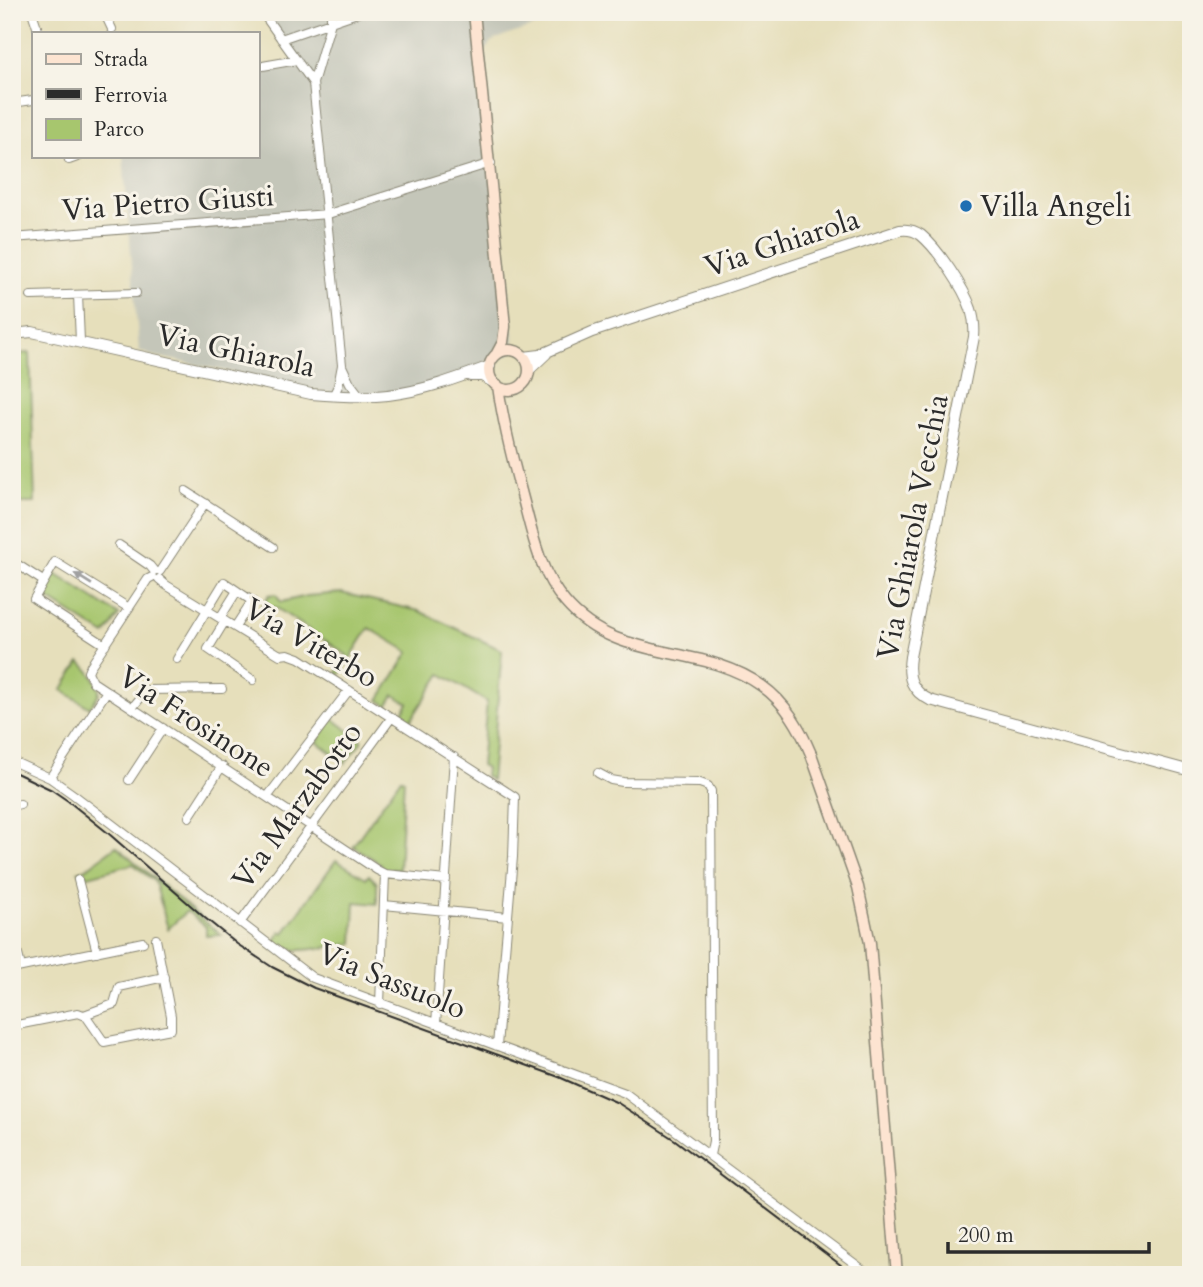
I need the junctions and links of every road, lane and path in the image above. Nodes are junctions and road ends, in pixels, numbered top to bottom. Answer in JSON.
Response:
{"nodes":[{"id":1,"x":32,"y":12,"type":"edge"},
{"id":2,"x":104,"y":12,"type":"edge"},
{"id":3,"x":262,"y":12,"type":"edge"},
{"id":4,"x":331,"y":12,"type":"edge"},
{"id":5,"x":360,"y":12,"type":"edge"},
{"id":6,"x":474,"y":12,"type":"edge"},
{"id":7,"x":331,"y":22,"type":"junction"},
{"id":8,"x":112,"y":29,"type":"dead end"},
{"id":9,"x":39,"y":32,"type":"edge"},
{"id":10,"x":281,"y":39,"type":"junction"},
{"id":11,"x":297,"y":61,"type":"junction"},
{"id":12,"x":259,"y":66,"type":"edge"},
{"id":13,"x":313,"y":83,"type":"junction"},
{"id":14,"x":32,"y":100,"type":"edge"},
{"id":15,"x":12,"y":103,"type":"edge"},
{"id":16,"x":491,"y":163,"type":"junction"},
{"id":17,"x":328,"y":214,"type":"junction"},
{"id":18,"x":12,"y":238,"type":"edge"},
{"id":19,"x":136,"y":293,"type":"dead end"},
{"id":20,"x":79,"y":295,"type":"junction"},
{"id":21,"x":31,"y":296,"type":"dead end"},
{"id":22,"x":505,"y":327,"type":"junction"},
{"id":23,"x":12,"y":334,"type":"edge"},
{"id":24,"x":974,"y":337,"type":"joint"},
{"id":25,"x":80,"y":341,"type":"junction"},
{"id":26,"x":549,"y":351,"type":"junction"},
{"id":27,"x":519,"y":354,"type":"junction"},
{"id":28,"x":496,"y":355,"type":"junction"},
{"id":29,"x":342,"y":365,"type":"junction"},
{"id":30,"x":490,"y":366,"type":"junction"},
{"id":31,"x":529,"y":370,"type":"junction"},
{"id":32,"x":462,"y":376,"type":"junction"},
{"id":33,"x":496,"y":384,"type":"junction"},
{"id":34,"x":516,"y":388,"type":"junction"},
{"id":35,"x":333,"y":396,"type":"junction"},
{"id":36,"x":360,"y":396,"type":"junction"},
{"id":37,"x":504,"y":427,"type":"junction"},
{"id":38,"x":186,"y":491,"type":"dead end"},
{"id":39,"x":205,"y":503,"type":"junction"},
{"id":40,"x":119,"y":545,"type":"dead end"},
{"id":41,"x":272,"y":547,"type":"dead end"},
{"id":42,"x":12,"y":561,"type":"edge"},
{"id":43,"x":156,"y":574,"type":"junction"},
{"id":44,"x":43,"y":581,"type":"junction"},
{"id":45,"x":237,"y":591,"type":"junction"},
{"id":46,"x":129,"y":608,"type":"junction"},
{"id":47,"x":207,"y":610,"type":"junction"},
{"id":48,"x":222,"y":620,"type":"junction"},
{"id":49,"x":235,"y":627,"type":"junction"},
{"id":50,"x":106,"y":645,"type":"junction"},
{"id":51,"x":177,"y":659,"type":"dead end"},
{"id":52,"x":253,"y":680,"type":"dead end"},
{"id":53,"x":222,"y":689,"type":"dead end"},
{"id":54,"x":349,"y":690,"type":"junction"},
{"id":55,"x":107,"y":691,"type":"junction"},
{"id":56,"x":132,"y":708,"type":"junction"},
{"id":57,"x":392,"y":717,"type":"junction"},
{"id":58,"x":163,"y":728,"type":"junction"},
{"id":59,"x":454,"y":757,"type":"junction"},
{"id":60,"x":12,"y":761,"type":"edge"},
{"id":61,"x":222,"y":766,"type":"junction"},
{"id":62,"x":1191,"y":771,"type":"edge"},
{"id":63,"x":598,"y":773,"type":"dead end"},
{"id":64,"x":50,"y":778,"type":"junction"},
{"id":65,"x":129,"y":780,"type":"dead end"},
{"id":66,"x":268,"y":796,"type":"junction"},
{"id":67,"x":189,"y":817,"type":"dead end"},
{"id":68,"x":312,"y":826,"type":"junction"},
{"id":69,"x":385,"y":874,"type":"junction"},
{"id":70,"x":78,"y":880,"type":"dead end"},
{"id":71,"x":446,"y":880,"type":"junction"},
{"id":72,"x":384,"y":905,"type":"junction"},
{"id":73,"x":444,"y":910,"type":"junction"},
{"id":74,"x":508,"y":917,"type":"junction"},
{"id":75,"x":240,"y":923,"type":"junction"},
{"id":76,"x":12,"y":929,"type":"edge"},
{"id":77,"x":156,"y":939,"type":"dead end"},
{"id":78,"x":143,"y":942,"type":"dead end"},
{"id":79,"x":97,"y":952,"type":"junction"},
{"id":80,"x":17,"y":968,"type":"edge"},
{"id":81,"x":164,"y":977,"type":"junction"},
{"id":82,"x":380,"y":1004,"type":"junction"},
{"id":83,"x":85,"y":1015,"type":"junction"},
{"id":84,"x":436,"y":1024,"type":"junction"},
{"id":85,"x":12,"y":1026,"type":"edge"},
{"id":86,"x":497,"y":1046,"type":"junction"},
{"id":87,"x":710,"y":1155,"type":"junction"},
{"id":88,"x":870,"y":1275,"type":"edge"},
{"id":89,"x":897,"y":1275,"type":"edge"}],
"edges":[{"from":1,"to":9,"type":"street"},
{"from":2,"to":8,"type":"street"},
{"from":3,"to":10,"type":"street"},
{"from":4,"to":7,"type":"street"},
{"from":5,"to":7,"type":"street"},
{"from":6,"to":16,"type":"main road"},
{"from":7,"to":10,"type":"street"},
{"from":7,"to":13,"type":"street"},
{"from":10,"to":11,"type":"street"},
{"from":11,"to":12,"type":"street"},
{"from":11,"to":13,"type":"street"},
{"from":13,"to":17,"type":"street"},
{"from":14,"to":15,"type":"street"},
{"from":16,"to":17,"type":"street","name":"Via Pietro Giusti"},
{"from":16,"to":22,"type":"main road"},
{"from":17,"to":18,"type":"street","name":"Via Pietro Giusti"},
{"from":17,"to":29,"type":"street"},
{"from":19,"to":20,"type":"street"},
{"from":20,"to":21,"type":"street"},
{"from":20,"to":25,"type":"street"},
{"from":22,"to":27,"type":"main road"},
{"from":22,"to":28,"type":"main road"},
{"from":23,"to":25,"type":"street","name":"Via Ghiarola"},
{"from":24,"to":26,"type":"street","name":"Via Ghiarola"},
{"from":24,"to":62,"type":"street","name":"Via Ghiarola Vecchia"},
{"from":25,"to":35,"type":"street","name":"Via Ghiarola"},
{"from":26,"to":27,"type":"street","name":"Via Ghiarola"},
{"from":26,"to":31,"type":"street","name":"Via Ghiarola"},
{"from":27,"to":28,"type":"main road"},
{"from":27,"to":31,"type":"main road"},
{"from":28,"to":30,"type":"main road"},
{"from":29,"to":35,"type":"street"},
{"from":29,"to":36,"type":"street"},
{"from":30,"to":32,"type":"street","name":"Via Ghiarola"},
{"from":30,"to":33,"type":"main road"},
{"from":31,"to":34,"type":"main road"},
{"from":32,"to":33,"type":"street"},
{"from":32,"to":36,"type":"street","name":"Via Ghiarola"},
{"from":33,"to":34,"type":"main road"},
{"from":33,"to":37,"type":"main road"},
{"from":34,"to":37,"type":"main road"},
{"from":35,"to":36,"type":"street","name":"Via Ghiarola"},
{"from":37,"to":89,"type":"main road"},
{"from":38,"to":39,"type":"street"},
{"from":39,"to":41,"type":"street"},
{"from":39,"to":43,"type":"street","name":"Via Frosinone"},
{"from":40,"to":43,"type":"street","name":"Via Viterbo"},
{"from":42,"to":44,"type":"street"},
{"from":43,"to":46,"type":"street","name":"Via Frosinone"},
{"from":43,"to":47,"type":"street","name":"Via Viterbo"},
{"from":46,"to":44,"type":"street","one_way":true},
{"from":44,"to":50,"type":"street"},
{"from":45,"to":47,"type":"street"},
{"from":45,"to":48,"type":"street"},
{"from":45,"to":49,"type":"street"},
{"from":46,"to":50,"type":"street","name":"Via Frosinone"},
{"from":47,"to":48,"type":"street","name":"Via Viterbo"},
{"from":47,"to":51,"type":"street","name":"Via Viterbo"},
{"from":48,"to":49,"type":"street","name":"Via Viterbo"},
{"from":48,"to":52,"type":"street"},
{"from":49,"to":54,"type":"street","name":"Via Viterbo"},
{"from":50,"to":55,"type":"street","name":"Via Frosinone"},
{"from":53,"to":56,"type":"street"},
{"from":54,"to":57,"type":"street","name":"Via Viterbo"},
{"from":54,"to":66,"type":"street"},
{"from":55,"to":56,"type":"street","name":"Via Frosinone"},
{"from":55,"to":64,"type":"street"},
{"from":56,"to":58,"type":"street","name":"Via Frosinone"},
{"from":57,"to":59,"type":"street","name":"Via Viterbo"},
{"from":57,"to":68,"type":"street","name":"Via Marzabotto"},
{"from":58,"to":61,"type":"street","name":"Via Frosinone"},
{"from":58,"to":65,"type":"street"},
{"from":59,"to":71,"type":"street"},
{"from":59,"to":74,"type":"street","name":"Via Viterbo"},
{"from":60,"to":64,"type":"street","name":"Via Sassuolo"},
{"from":61,"to":66,"type":"street","name":"Via Frosinone"},
{"from":61,"to":67,"type":"street"},
{"from":63,"to":87,"type":"street"},
{"from":64,"to":75,"type":"street","name":"Via Sassuolo"},
{"from":66,"to":68,"type":"street","name":"Via Frosinone"},
{"from":68,"to":69,"type":"street","name":"Via Frosinone"},
{"from":68,"to":75,"type":"street","name":"Via Marzabotto"},
{"from":69,"to":71,"type":"street"},
{"from":69,"to":72,"type":"street"},
{"from":70,"to":79,"type":"street"},
{"from":71,"to":73,"type":"street"},
{"from":72,"to":73,"type":"street"},
{"from":72,"to":82,"type":"street"},
{"from":73,"to":74,"type":"street"},
{"from":73,"to":84,"type":"street"},
{"from":74,"to":86,"type":"street"},
{"from":75,"to":82,"type":"street","name":"Via Sassuolo"},
{"from":76,"to":80,"type":"street"},
{"from":77,"to":81,"type":"street"},
{"from":78,"to":79,"type":"street"},
{"from":79,"to":80,"type":"street"},
{"from":81,"to":83,"type":"street"},
{"from":81,"to":83,"type":"street"},
{"from":82,"to":84,"type":"street","name":"Via Sassuolo"},
{"from":83,"to":85,"type":"street"},
{"from":84,"to":86,"type":"street","name":"Via Sassuolo"},
{"from":86,"to":87,"type":"street","name":"Via Sassuolo"},
{"from":87,"to":88,"type":"street","name":"Via Sassuolo"}]}
